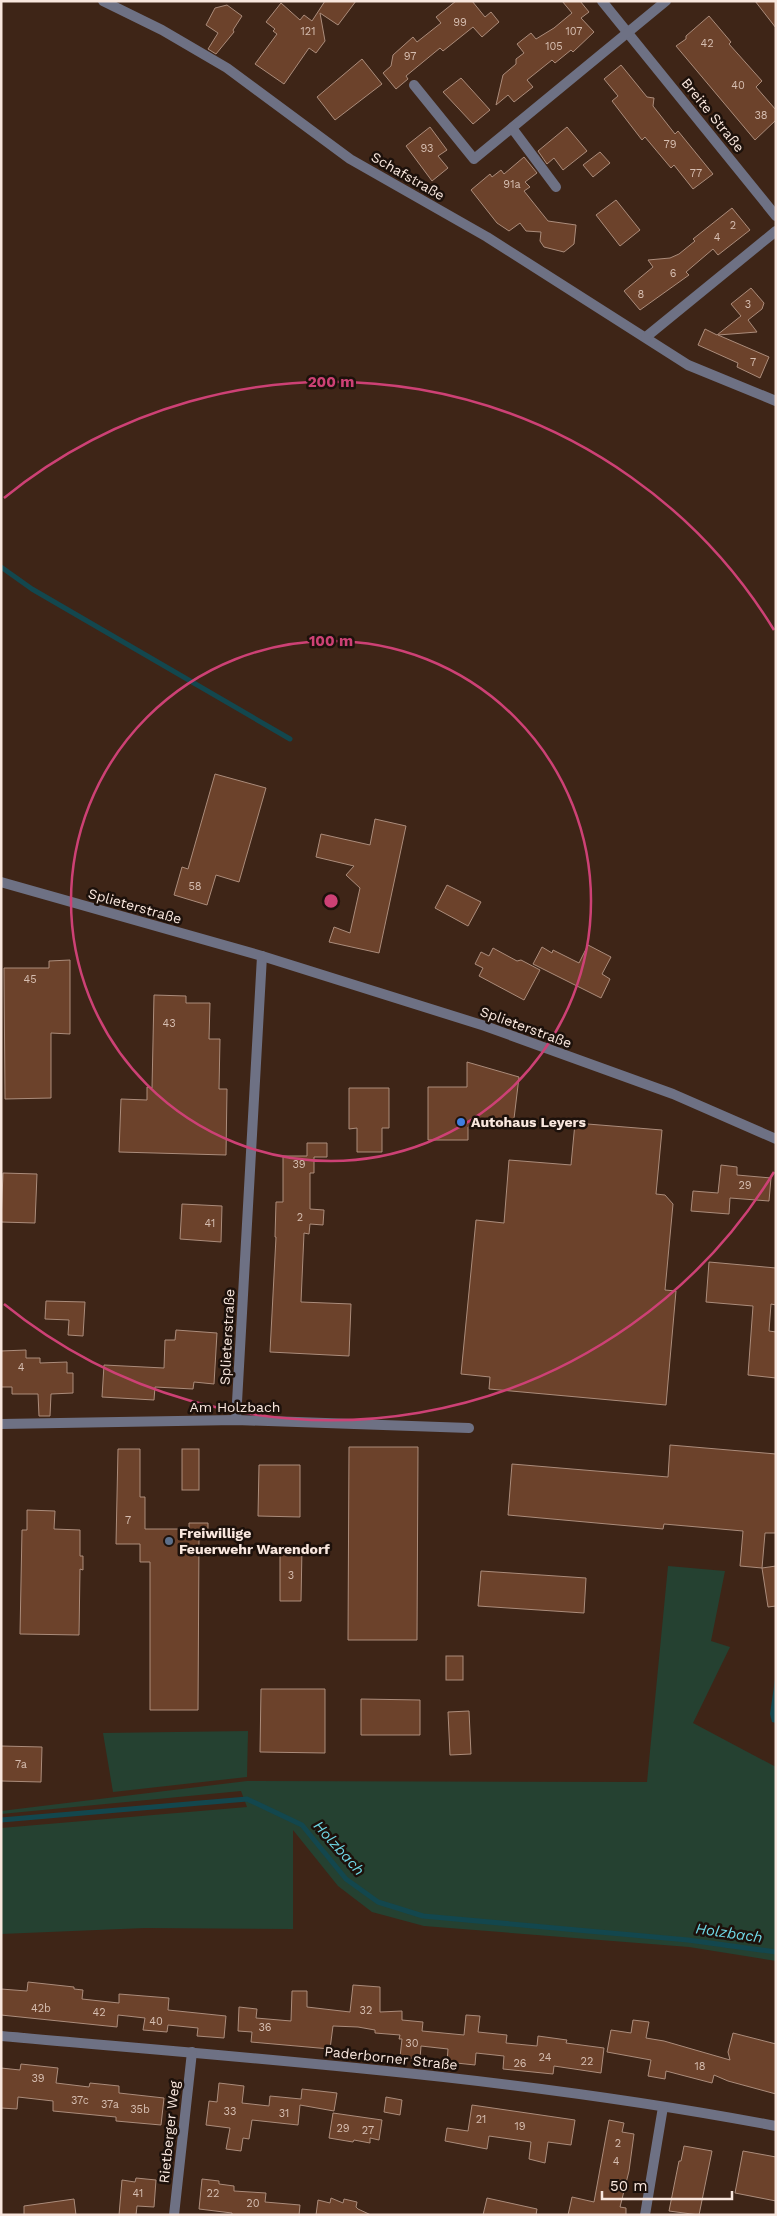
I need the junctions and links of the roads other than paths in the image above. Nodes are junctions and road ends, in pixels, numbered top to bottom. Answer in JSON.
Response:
{"nodes":[{"id":1,"x":103,"y":1,"type":"edge"},
{"id":2,"x":602,"y":1,"type":"edge"},
{"id":3,"x":666,"y":1,"type":"edge"},
{"id":4,"x":628,"y":33,"type":"junction"},
{"id":5,"x":414,"y":86,"type":"dead end"},
{"id":6,"x":512,"y":128,"type":"junction"},
{"id":7,"x":556,"y":186,"type":"dead end"},
{"id":8,"x":776,"y":216,"type":"edge"},
{"id":9,"x":776,"y":231,"type":"edge"},
{"id":10,"x":646,"y":337,"type":"junction"},
{"id":11,"x":776,"y":401,"type":"edge"},
{"id":12,"x":1,"y":882,"type":"edge"},
{"id":13,"x":262,"y":956,"type":"junction"},
{"id":14,"x":776,"y":1139,"type":"edge"},
{"id":15,"x":236,"y":1420,"type":"junction"},
{"id":16,"x":1,"y":1424,"type":"edge"},
{"id":17,"x":469,"y":1428,"type":"dead end"},
{"id":18,"x":1,"y":2036,"type":"edge"},
{"id":19,"x":192,"y":2052,"type":"junction"},
{"id":20,"x":663,"y":2107,"type":"junction"},
{"id":21,"x":776,"y":2126,"type":"edge"},
{"id":22,"x":174,"y":2215,"type":"edge"},
{"id":23,"x":645,"y":2215,"type":"edge"}],
"edges":[{"from":1,"to":10,"type":"street","name":"Schafstraße"},
{"from":2,"to":4,"type":"street","name":"Breite Straße"},
{"from":3,"to":4,"type":"street"},
{"from":4,"to":6,"type":"street"},
{"from":4,"to":8,"type":"street","name":"Breite Straße"},
{"from":5,"to":6,"type":"street"},
{"from":6,"to":7,"type":"street"},
{"from":9,"to":10,"type":"street"},
{"from":10,"to":11,"type":"street","name":"Schafstraße"},
{"from":12,"to":13,"type":"street","name":"Splieterstraße"},
{"from":13,"to":14,"type":"street","name":"Splieterstraße"},
{"from":13,"to":15,"type":"street","name":"Splieterstraße"},
{"from":15,"to":16,"type":"street","name":"Am Holzbach"},
{"from":15,"to":17,"type":"street","name":"Am Holzbach"},
{"from":18,"to":19,"type":"street","name":"Paderborner Straße"},
{"from":19,"to":20,"type":"street","name":"Paderborner Straße"},
{"from":19,"to":22,"type":"street","name":"Rietberger Weg"},
{"from":20,"to":21,"type":"street","name":"Paderborner Straße"},
{"from":20,"to":23,"type":"street"}]}
